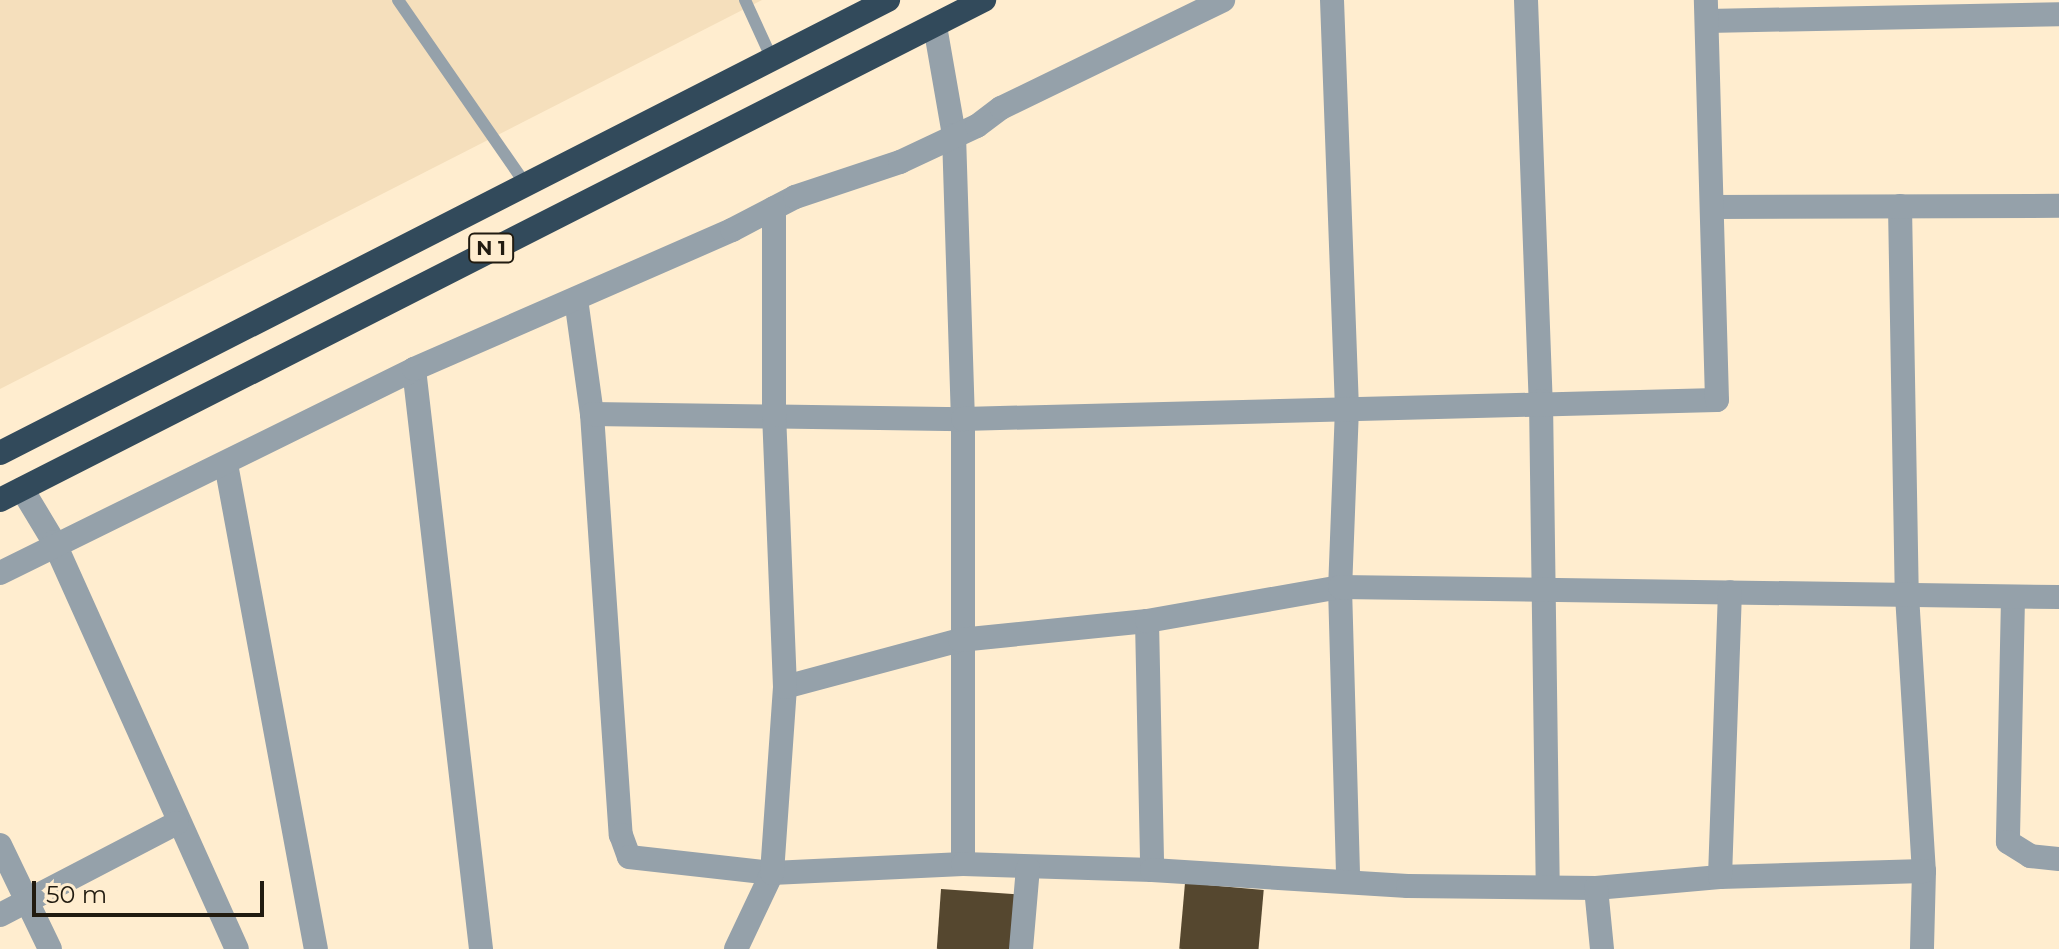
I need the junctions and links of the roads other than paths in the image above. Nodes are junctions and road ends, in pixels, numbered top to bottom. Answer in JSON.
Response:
{"nodes":[{"id":1,"x":398,"y":0,"type":"edge"},
{"id":2,"x":745,"y":0,"type":"edge"},
{"id":3,"x":888,"y":0,"type":"edge"},
{"id":4,"x":984,"y":0,"type":"edge"},
{"id":5,"x":1223,"y":0,"type":"edge"},
{"id":6,"x":1332,"y":0,"type":"edge"},
{"id":7,"x":1526,"y":0,"type":"edge"},
{"id":8,"x":1882,"y":9,"type":"edge"},
{"id":9,"x":1706,"y":10,"type":"edge"},
{"id":10,"x":2059,"y":14,"type":"edge"},
{"id":11,"x":935,"y":26,"type":"junction"},
{"id":12,"x":772,"y":59,"type":"junction"},
{"id":13,"x":954,"y":135,"type":"junction"},
{"id":14,"x":526,"y":185,"type":"junction"},
{"id":15,"x":1900,"y":206,"type":"junction"},
{"id":16,"x":2059,"y":206,"type":"edge"},
{"id":17,"x":1712,"y":207,"type":"junction"},
{"id":18,"x":774,"y":208,"type":"junction"},
{"id":19,"x":576,"y":299,"type":"junction"},
{"id":20,"x":414,"y":369,"type":"junction"},
{"id":21,"x":1541,"y":401,"type":"junction"},
{"id":22,"x":1347,"y":408,"type":"junction"},
{"id":23,"x":592,"y":414,"type":"junction"},
{"id":24,"x":774,"y":415,"type":"junction"},
{"id":25,"x":963,"y":419,"type":"junction"},
{"id":26,"x":3,"y":446,"type":"edge"},
{"id":27,"x":226,"y":464,"type":"junction"},
{"id":28,"x":11,"y":494,"type":"edge"},
{"id":29,"x":54,"y":542,"type":"junction"},
{"id":30,"x":0,"y":573,"type":"edge"},
{"id":31,"x":1340,"y":587,"type":"junction"},
{"id":32,"x":1545,"y":590,"type":"junction"},
{"id":33,"x":1730,"y":592,"type":"junction"},
{"id":34,"x":1907,"y":595,"type":"junction"},
{"id":35,"x":2059,"y":597,"type":"edge"},
{"id":36,"x":2013,"y":598,"type":"junction"},
{"id":37,"x":1147,"y":621,"type":"junction"},
{"id":38,"x":960,"y":640,"type":"junction"},
{"id":39,"x":785,"y":687,"type":"junction"},
{"id":40,"x":177,"y":823,"type":"junction"},
{"id":41,"x":0,"y":845,"type":"edge"},
{"id":42,"x":2059,"y":859,"type":"edge"},
{"id":43,"x":963,"y":864,"type":"junction"},
{"id":44,"x":1028,"y":868,"type":"junction"},
{"id":45,"x":1152,"y":870,"type":"junction"},
{"id":46,"x":1924,"y":871,"type":"junction"},
{"id":47,"x":772,"y":873,"type":"junction"},
{"id":48,"x":1720,"y":877,"type":"junction"},
{"id":49,"x":1348,"y":880,"type":"junction"},
{"id":50,"x":1548,"y":887,"type":"junction"},
{"id":51,"x":1596,"y":888,"type":"junction"},
{"id":52,"x":27,"y":901,"type":"junction"},
{"id":53,"x":0,"y":915,"type":"edge"},
{"id":54,"x":50,"y":949,"type":"edge"},
{"id":55,"x":237,"y":949,"type":"edge"},
{"id":56,"x":316,"y":949,"type":"edge"},
{"id":57,"x":481,"y":949,"type":"edge"},
{"id":58,"x":736,"y":949,"type":"edge"},
{"id":59,"x":1021,"y":949,"type":"edge"},
{"id":60,"x":1602,"y":949,"type":"edge"},
{"id":61,"x":1922,"y":949,"type":"edge"}],
"edges":[{"from":1,"to":14,"type":"lane"},
{"from":2,"to":12,"type":"lane"},
{"from":3,"to":12,"type":"highway","number":"N 1"},
{"from":4,"to":11,"type":"highway","number":"N 1"},
{"from":5,"to":13,"type":"street"},
{"from":6,"to":22,"type":"street"},
{"from":7,"to":21,"type":"street"},
{"from":8,"to":9,"type":"street"},
{"from":8,"to":10,"type":"street"},
{"from":9,"to":17,"type":"street"},
{"from":11,"to":13,"type":"street"},
{"from":11,"to":28,"type":"highway","number":"N 1"},
{"from":12,"to":14,"type":"highway","number":"N 1"},
{"from":13,"to":18,"type":"street"},
{"from":13,"to":25,"type":"street"},
{"from":14,"to":26,"type":"highway","number":"N 1"},
{"from":15,"to":16,"type":"street"},
{"from":15,"to":17,"type":"street"},
{"from":15,"to":34,"type":"street"},
{"from":17,"to":21,"type":"street"},
{"from":18,"to":19,"type":"street"},
{"from":18,"to":24,"type":"street"},
{"from":19,"to":20,"type":"street"},
{"from":19,"to":23,"type":"street"},
{"from":20,"to":27,"type":"street"},
{"from":20,"to":57,"type":"street"},
{"from":21,"to":22,"type":"street"},
{"from":21,"to":32,"type":"street"},
{"from":22,"to":25,"type":"street"},
{"from":22,"to":31,"type":"street"},
{"from":23,"to":24,"type":"street"},
{"from":23,"to":47,"type":"street"},
{"from":24,"to":25,"type":"street"},
{"from":24,"to":39,"type":"street"},
{"from":25,"to":38,"type":"street"},
{"from":27,"to":29,"type":"street"},
{"from":27,"to":56,"type":"street"},
{"from":28,"to":29,"type":"street"},
{"from":29,"to":30,"type":"street"},
{"from":29,"to":40,"type":"street"},
{"from":31,"to":32,"type":"street"},
{"from":31,"to":37,"type":"street"},
{"from":31,"to":49,"type":"street"},
{"from":32,"to":33,"type":"street"},
{"from":32,"to":50,"type":"street"},
{"from":33,"to":34,"type":"street"},
{"from":33,"to":48,"type":"street"},
{"from":34,"to":36,"type":"street"},
{"from":34,"to":46,"type":"street"},
{"from":35,"to":36,"type":"street"},
{"from":36,"to":42,"type":"street"},
{"from":37,"to":38,"type":"street"},
{"from":37,"to":45,"type":"street"},
{"from":38,"to":39,"type":"street"},
{"from":38,"to":43,"type":"street"},
{"from":39,"to":47,"type":"street"},
{"from":40,"to":52,"type":"street"},
{"from":40,"to":55,"type":"street"},
{"from":41,"to":52,"type":"street"},
{"from":43,"to":44,"type":"street"},
{"from":43,"to":47,"type":"street"},
{"from":44,"to":45,"type":"street"},
{"from":44,"to":59,"type":"street"},
{"from":45,"to":49,"type":"street"},
{"from":46,"to":48,"type":"street"},
{"from":46,"to":61,"type":"street"},
{"from":47,"to":58,"type":"street"},
{"from":48,"to":51,"type":"street"},
{"from":49,"to":50,"type":"street"},
{"from":50,"to":51,"type":"street"},
{"from":51,"to":60,"type":"street"},
{"from":52,"to":53,"type":"street"},
{"from":52,"to":54,"type":"street"}]}
